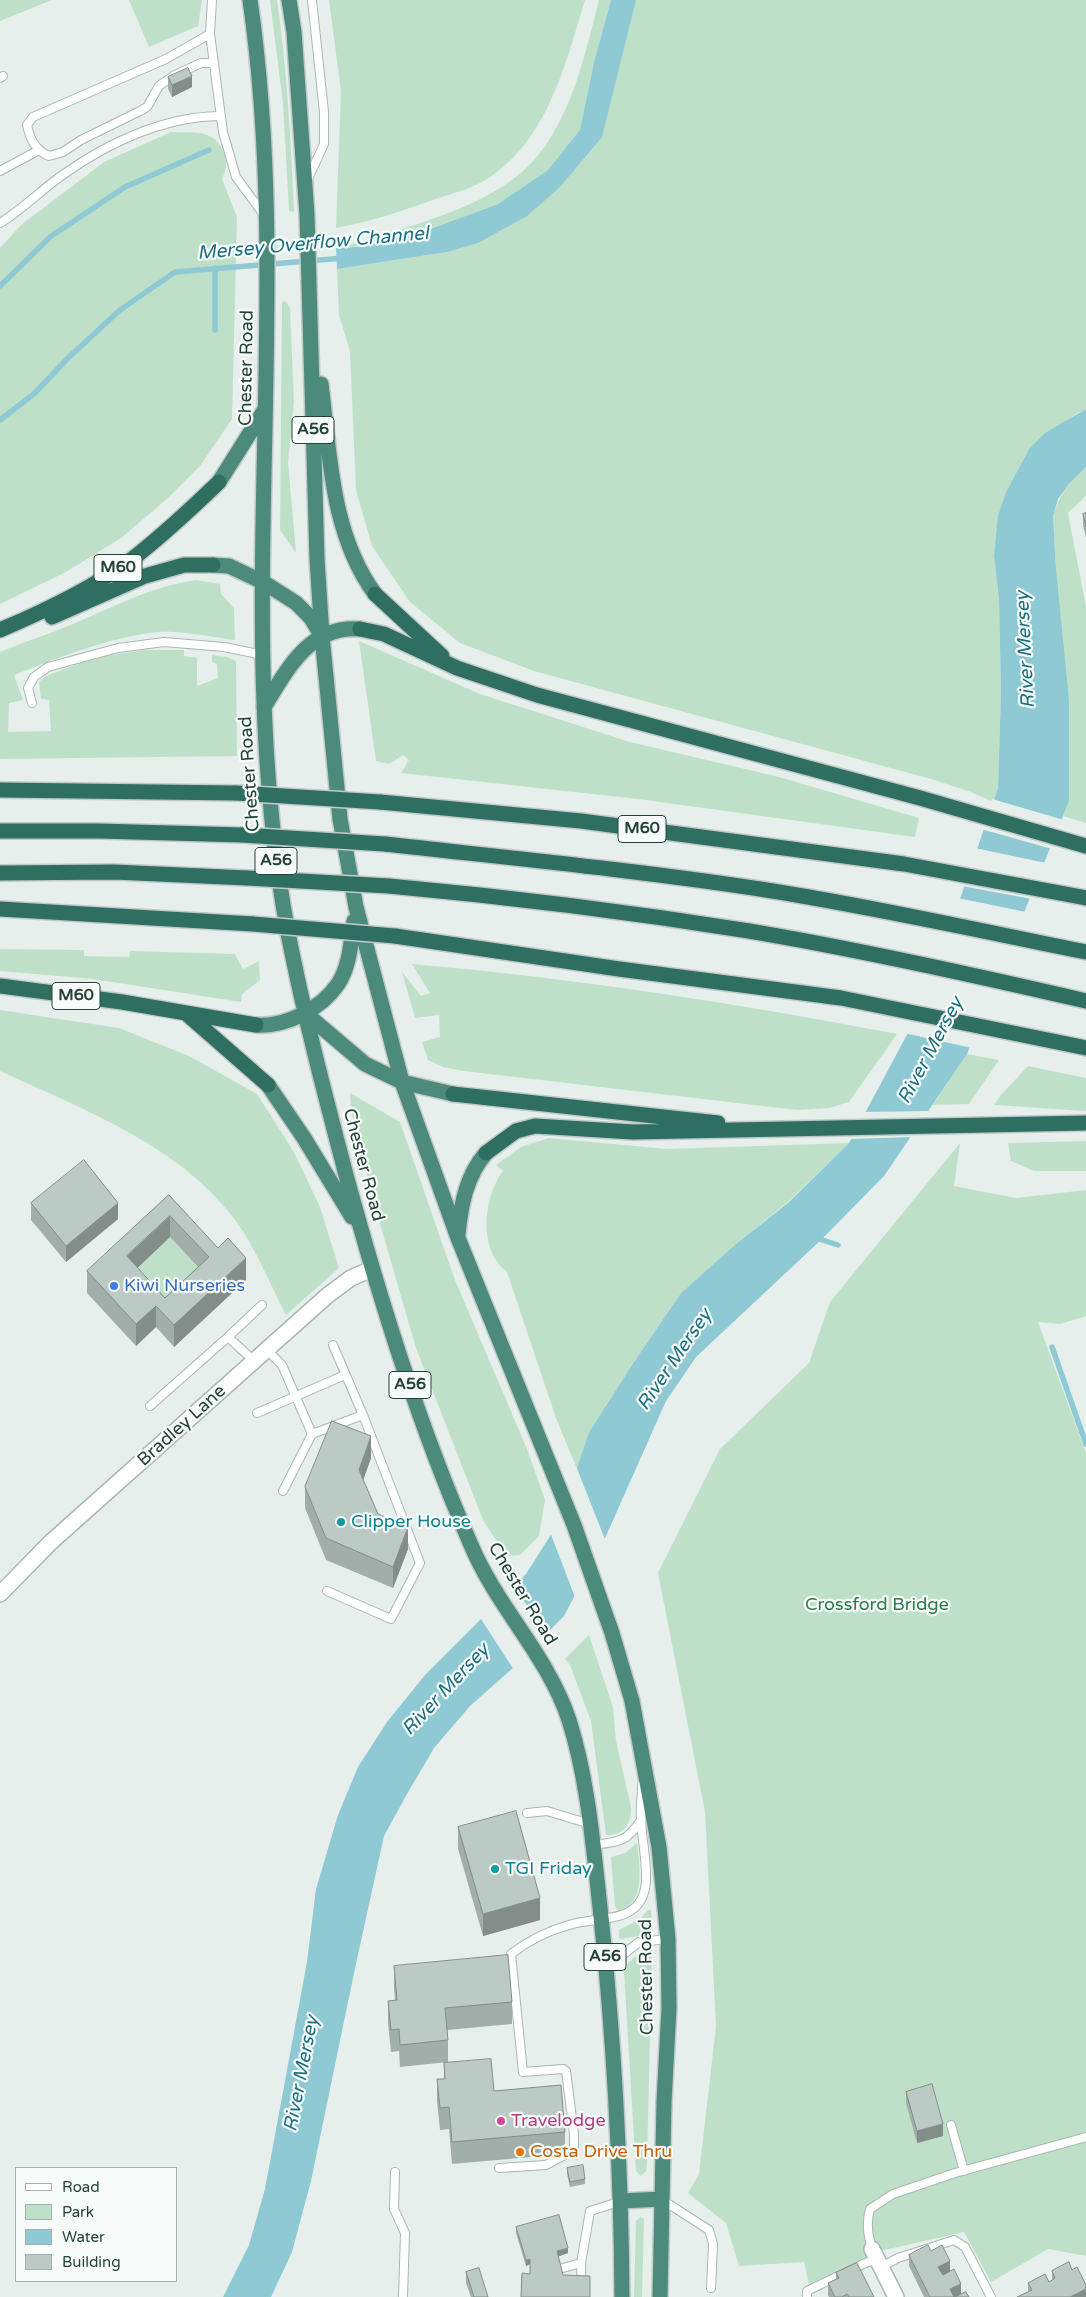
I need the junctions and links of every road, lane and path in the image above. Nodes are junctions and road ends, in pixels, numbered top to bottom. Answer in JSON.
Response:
{"nodes":[{"id":1,"x":212,"y":0,"type":"edge"},
{"id":2,"x":250,"y":0,"type":"edge"},
{"id":3,"x":289,"y":0,"type":"edge"},
{"id":4,"x":312,"y":0,"type":"edge"},
{"id":5,"x":210,"y":34,"type":"junction"},
{"id":6,"x":213,"y":63,"type":"junction"},
{"id":7,"x":219,"y":116,"type":"junction"},
{"id":8,"x":39,"y":150,"type":"junction"},
{"id":9,"x":0,"y":171,"type":"edge"},
{"id":10,"x":305,"y":186,"type":"junction"},
{"id":11,"x":266,"y":219,"type":"junction"},
{"id":12,"x":0,"y":222,"type":"edge"},
{"id":13,"x":310,"y":300,"type":"junction"},
{"id":14,"x":266,"y":408,"type":"junction"},
{"id":15,"x":262,"y":582,"type":"junction"},
{"id":16,"x":0,"y":630,"type":"edge"},
{"id":17,"x":322,"y":636,"type":"junction"},
{"id":18,"x":0,"y":638,"type":"edge"},
{"id":19,"x":263,"y":654,"type":"junction"},
{"id":20,"x":457,"y":668,"type":"junction"},
{"id":21,"x":32,"y":702,"type":"dead end"},
{"id":22,"x":264,"y":707,"type":"junction"},
{"id":23,"x":0,"y":790,"type":"edge"},
{"id":24,"x":0,"y":831,"type":"edge"},
{"id":25,"x":1086,"y":846,"type":"edge"},
{"id":26,"x":0,"y":873,"type":"edge"},
{"id":27,"x":1086,"y":898,"type":"edge"},
{"id":28,"x":356,"y":907,"type":"junction"},
{"id":29,"x":0,"y":909,"type":"edge"},
{"id":30,"x":1086,"y":952,"type":"edge"},
{"id":31,"x":0,"y":986,"type":"edge"},
{"id":32,"x":1085,"y":1000,"type":"edge"},
{"id":33,"x":305,"y":1013,"type":"junction"},
{"id":34,"x":188,"y":1015,"type":"junction"},
{"id":35,"x":1086,"y":1048,"type":"edge"},
{"id":36,"x":402,"y":1082,"type":"junction"},
{"id":37,"x":1086,"y":1123,"type":"edge"},
{"id":38,"x":767,"y":1128,"type":"junction"},
{"id":39,"x":362,"y":1234,"type":"junction"},
{"id":40,"x":458,"y":1238,"type":"junction"},
{"id":41,"x":372,"y":1269,"type":"junction"},
{"id":42,"x":262,"y":1305,"type":"dead end"},
{"id":43,"x":228,"y":1337,"type":"junction"},
{"id":44,"x":333,"y":1345,"type":"dead end"},
{"id":45,"x":267,"y":1350,"type":"junction"},
{"id":46,"x":254,"y":1361,"type":"junction"},
{"id":47,"x":345,"y":1375,"type":"junction"},
{"id":48,"x":296,"y":1396,"type":"junction"},
{"id":49,"x":150,"y":1406,"type":"dead end"},
{"id":50,"x":257,"y":1413,"type":"dead end"},
{"id":51,"x":363,"y":1415,"type":"junction"},
{"id":52,"x":312,"y":1434,"type":"junction"},
{"id":53,"x":283,"y":1491,"type":"dead end"},
{"id":54,"x":327,"y":1591,"type":"dead end"},
{"id":55,"x":0,"y":1594,"type":"edge"},
{"id":56,"x":643,"y":1761,"type":"junction"},
{"id":57,"x":527,"y":1813,"type":"dead end"},
{"id":58,"x":641,"y":1820,"type":"junction"},
{"id":59,"x":590,"y":1824,"type":"junction"},
{"id":60,"x":593,"y":1845,"type":"junction"},
{"id":61,"x":601,"y":1921,"type":"junction"},
{"id":62,"x":668,"y":1939,"type":"junction"},
{"id":63,"x":606,"y":1968,"type":"junction"},
{"id":64,"x":951,"y":2125,"type":"dead end"},
{"id":65,"x":1086,"y":2137,"type":"edge"},
{"id":66,"x":499,"y":2168,"type":"dead end"},
{"id":67,"x":964,"y":2171,"type":"junction"},
{"id":68,"x":395,"y":2172,"type":"dead end"},
{"id":69,"x":661,"y":2200,"type":"junction"},
{"id":70,"x":622,"y":2201,"type":"junction"},
{"id":71,"x":875,"y":2253,"type":"junction"},
{"id":72,"x":582,"y":2263,"type":"junction"},
{"id":73,"x":540,"y":2275,"type":"edge"},
{"id":74,"x":711,"y":2288,"type":"dead end"},
{"id":75,"x":403,"y":2297,"type":"edge"},
{"id":76,"x":582,"y":2297,"type":"edge"},
{"id":77,"x":622,"y":2297,"type":"edge"},
{"id":78,"x":660,"y":2297,"type":"edge"},
{"id":79,"x":807,"y":2297,"type":"edge"},
{"id":80,"x":896,"y":2297,"type":"edge"},
{"id":81,"x":990,"y":2297,"type":"edge"}],
"edges":[{"from":1,"to":5,"type":"lane"},
{"from":2,"to":11,"type":"highway","name":"Chester Road","number":"A56"},
{"from":3,"to":10,"type":"highway","name":"Chester Road","number":"A56"},
{"from":4,"to":10,"type":"lane"},
{"from":5,"to":6,"type":"lane"},
{"from":5,"to":8,"type":"lane"},
{"from":6,"to":7,"type":"lane"},
{"from":6,"to":8,"type":"lane"},
{"from":7,"to":11,"type":"lane"},
{"from":7,"to":12,"type":"lane"},
{"from":8,"to":9,"type":"lane"},
{"from":10,"to":13,"type":"highway","name":"Chester Road","number":"A56"},
{"from":11,"to":14,"type":"highway","name":"Chester Road","number":"A56"},
{"from":13,"to":17,"type":"highway","name":"Chester Road","number":"A56"},
{"from":13,"to":20,"type":"highway"},
{"from":14,"to":15,"type":"highway","name":"Chester Road","number":"A56"},
{"from":14,"to":16,"type":"highway","number":"M60"},
{"from":15,"to":17,"type":"highway","number":"A56"},
{"from":15,"to":18,"type":"highway","number":"M60"},
{"from":15,"to":19,"type":"highway","name":"Chester Road","number":"A56"},
{"from":17,"to":20,"type":"highway"},
{"from":17,"to":22,"type":"highway"},
{"from":17,"to":28,"type":"highway","name":"Chester Road","number":"A56"},
{"from":19,"to":21,"type":"lane"},
{"from":19,"to":22,"type":"highway","name":"Chester Road","number":"A56"},
{"from":20,"to":25,"type":"highway"},
{"from":22,"to":33,"type":"highway","name":"Chester Road","number":"A56"},
{"from":23,"to":27,"type":"highway","number":"M60","bridge":true},
{"from":24,"to":30,"type":"highway","bridge":true},
{"from":26,"to":32,"type":"highway","bridge":true},
{"from":28,"to":33,"type":"highway","number":"A56"},
{"from":28,"to":36,"type":"highway","name":"Chester Road","number":"A56"},
{"from":29,"to":35,"type":"highway","bridge":true},
{"from":31,"to":34,"type":"highway","number":"M60"},
{"from":33,"to":34,"type":"highway","number":"M60"},
{"from":33,"to":36,"type":"highway"},
{"from":33,"to":39,"type":"highway","name":"Chester Road","number":"A56"},
{"from":34,"to":39,"type":"highway"},
{"from":36,"to":38,"type":"highway"},
{"from":36,"to":40,"type":"highway","name":"Chester Road","number":"A56"},
{"from":37,"to":38,"type":"highway"},
{"from":38,"to":40,"type":"highway"},
{"from":39,"to":41,"type":"highway","name":"Chester Road","number":"A56"},
{"from":40,"to":56,"type":"highway","name":"Chester Road","number":"A56"},
{"from":41,"to":45,"type":"street","name":"Bradley Lane"},
{"from":41,"to":59,"type":"highway","name":"Chester Road","number":"A56"},
{"from":42,"to":43,"type":"lane"},
{"from":43,"to":46,"type":"lane"},
{"from":43,"to":49,"type":"lane"},
{"from":44,"to":47,"type":"lane"},
{"from":45,"to":46,"type":"street","name":"Bradley Lane"},
{"from":45,"to":48,"type":"lane"},
{"from":46,"to":55,"type":"street","name":"Bradley Lane"},
{"from":47,"to":48,"type":"lane"},
{"from":47,"to":51,"type":"lane"},
{"from":48,"to":50,"type":"lane"},
{"from":48,"to":52,"type":"lane"},
{"from":51,"to":52,"type":"lane"},
{"from":51,"to":54,"type":"lane"},
{"from":52,"to":53,"type":"lane"},
{"from":56,"to":58,"type":"lane"},
{"from":56,"to":62,"type":"highway","name":"Chester Road","number":"A56"},
{"from":57,"to":59,"type":"lane"},
{"from":58,"to":60,"type":"lane"},
{"from":58,"to":61,"type":"lane"},
{"from":59,"to":60,"type":"highway","name":"Chester Road","number":"A56"},
{"from":60,"to":61,"type":"highway","name":"Chester Road","number":"A56"},
{"from":61,"to":63,"type":"highway","name":"Chester Road","number":"A56"},
{"from":61,"to":66,"type":"lane"},
{"from":62,"to":63,"type":"lane"},
{"from":62,"to":69,"type":"highway","name":"Chester Road","number":"A56"},
{"from":63,"to":70,"type":"highway","name":"Chester Road","number":"A56"},
{"from":64,"to":67,"type":"lane"},
{"from":65,"to":67,"type":"lane"},
{"from":67,"to":71,"type":"lane"},
{"from":68,"to":75,"type":"lane"},
{"from":69,"to":70,"type":"highway"},
{"from":69,"to":74,"type":"lane"},
{"from":69,"to":78,"type":"highway","name":"Chester Road","number":"A56"},
{"from":70,"to":72,"type":"lane"},
{"from":70,"to":77,"type":"highway","name":"Chester Road","number":"A56"},
{"from":71,"to":79,"type":"lane"},
{"from":71,"to":80,"type":"street"},
{"from":71,"to":81,"type":"lane"},
{"from":72,"to":73,"type":"lane"},
{"from":72,"to":76,"type":"lane"}]}
